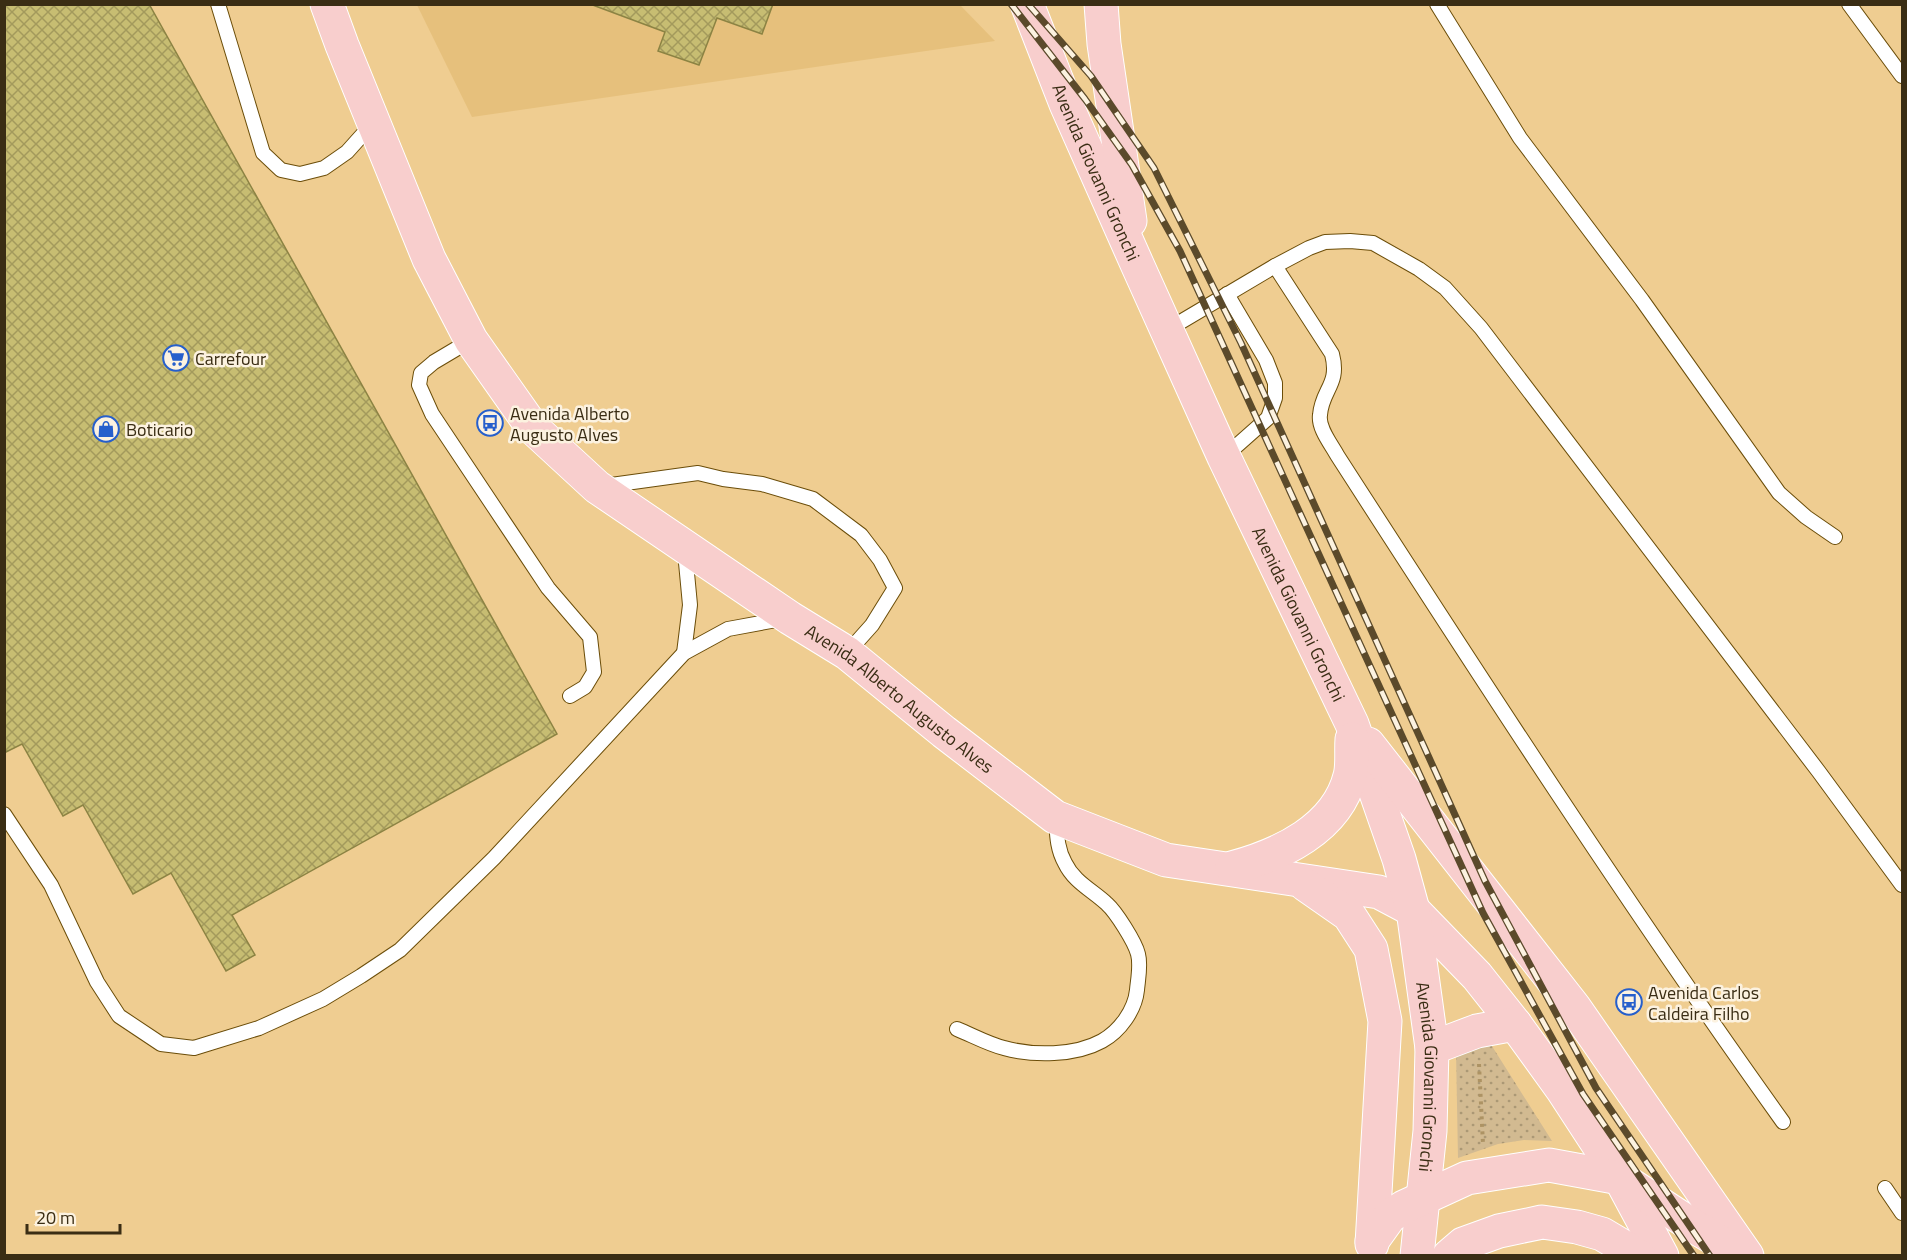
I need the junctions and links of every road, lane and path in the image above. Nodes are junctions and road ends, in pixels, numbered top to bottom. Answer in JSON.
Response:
{"nodes":[{"id":1,"x":218,"y":4,"type":"edge"},
{"id":2,"x":327,"y":4,"type":"edge"},
{"id":3,"x":1027,"y":4,"type":"edge"},
{"id":4,"x":1101,"y":4,"type":"edge"},
{"id":5,"x":1437,"y":4,"type":"edge"},
{"id":6,"x":1848,"y":4,"type":"edge"},
{"id":7,"x":1902,"y":76,"type":"edge"},
{"id":8,"x":373,"y":123,"type":"junction"},
{"id":9,"x":1137,"y":264,"type":"junction"},
{"id":10,"x":1275,"y":266,"type":"junction"},
{"id":11,"x":1227,"y":294,"type":"junction"},
{"id":12,"x":1167,"y":330,"type":"junction"},
{"id":13,"x":471,"y":340,"type":"junction"},
{"id":14,"x":1224,"y":457,"type":"junction"},
{"id":15,"x":597,"y":487,"type":"junction"},
{"id":16,"x":1835,"y":537,"type":"dead end"},
{"id":17,"x":685,"y":547,"type":"junction"},
{"id":18,"x":790,"y":618,"type":"junction"},
{"id":19,"x":684,"y":653,"type":"junction"},
{"id":20,"x":847,"y":653,"type":"junction"},
{"id":21,"x":570,"y":696,"type":"dead end"},
{"id":22,"x":1352,"y":724,"type":"junction"},
{"id":23,"x":4,"y":814,"type":"edge"},
{"id":24,"x":1055,"y":817,"type":"junction"},
{"id":25,"x":1224,"y":870,"type":"junction"},
{"id":26,"x":1300,"y":880,"type":"junction"},
{"id":27,"x":1902,"y":885,"type":"edge"},
{"id":28,"x":1413,"y":910,"type":"junction"},
{"id":29,"x":1515,"y":1024,"type":"junction"},
{"id":30,"x":957,"y":1029,"type":"dead end"},
{"id":31,"x":1432,"y":1048,"type":"junction"},
{"id":32,"x":1478,"y":1054,"type":"dead end"},
{"id":33,"x":1783,"y":1122,"type":"dead end"},
{"id":34,"x":1483,"y":1144,"type":"dead end"},
{"id":35,"x":1620,"y":1178,"type":"junction"},
{"id":36,"x":1885,"y":1188,"type":"dead end"},
{"id":37,"x":1424,"y":1197,"type":"junction"},
{"id":38,"x":1902,"y":1213,"type":"edge"},
{"id":39,"x":1372,"y":1248,"type":"edge"},
{"id":40,"x":1417,"y":1256,"type":"edge"},
{"id":41,"x":1449,"y":1256,"type":"edge"},
{"id":42,"x":1639,"y":1256,"type":"edge"},
{"id":43,"x":1662,"y":1256,"type":"edge"},
{"id":44,"x":1746,"y":1256,"type":"edge"}],
"edges":[{"from":1,"to":8,"type":"lane"},
{"from":2,"to":8,"type":"main road","name":"Avenida Alberto Augusto Alves"},
{"from":3,"to":9,"type":"main road","name":"Avenida Giovanni Gronchi"},
{"from":4,"to":9,"type":"main road"},
{"from":5,"to":16,"type":"lane"},
{"from":6,"to":7,"type":"lane"},
{"from":8,"to":13,"type":"main road","name":"Avenida Alberto Augusto Alves"},
{"from":9,"to":12,"type":"main road","name":"Avenida Giovanni Gronchi"},
{"from":10,"to":11,"type":"lane"},
{"from":10,"to":27,"type":"lane"},
{"from":10,"to":33,"type":"lane"},
{"from":11,"to":12,"type":"lane"},
{"from":11,"to":14,"type":"lane"},
{"from":12,"to":14,"type":"main road","name":"Avenida Giovanni Gronchi"},
{"from":13,"to":15,"type":"main road","name":"Avenida Alberto Augusto Alves"},
{"from":13,"to":21,"type":"lane"},
{"from":14,"to":22,"type":"main road","name":"Avenida Giovanni Gronchi"},
{"from":15,"to":17,"type":"main road","name":"Avenida Alberto Augusto Alves"},
{"from":15,"to":20,"type":"lane"},
{"from":17,"to":18,"type":"main road","name":"Avenida Alberto Augusto Alves"},
{"from":17,"to":19,"type":"lane"},
{"from":18,"to":19,"type":"lane"},
{"from":18,"to":20,"type":"main road","name":"Avenida Alberto Augusto Alves"},
{"from":19,"to":23,"type":"lane"},
{"from":20,"to":24,"type":"main road","name":"Avenida Alberto Augusto Alves"},
{"from":22,"to":25,"type":"main road"},
{"from":22,"to":28,"type":"main road","name":"Avenida Giovanni Gronchi"},
{"from":22,"to":44,"type":"main road"},
{"from":24,"to":25,"type":"main road","name":"Avenida Alberto Augusto Alves"},
{"from":24,"to":30,"type":"lane"},
{"from":25,"to":26,"type":"main road","name":"Avenida Alberto Augusto Alves"},
{"from":26,"to":28,"type":"main road","name":"Avenida Alberto Augusto Alves"},
{"from":26,"to":39,"type":"main road","name":"Avenida Giovanni Gronchi"},
{"from":28,"to":29,"type":"main road"},
{"from":28,"to":31,"type":"main road","name":"Avenida Giovanni Gronchi"},
{"from":29,"to":31,"type":"main road"},
{"from":29,"to":35,"type":"main road"},
{"from":31,"to":37,"type":"main road","name":"Avenida Giovanni Gronchi"},
{"from":32,"to":34,"type":"path"},
{"from":35,"to":37,"type":"main road"},
{"from":35,"to":43,"type":"main road"},
{"from":35,"to":44,"type":"main road"},
{"from":36,"to":38,"type":"lane"},
{"from":37,"to":39,"type":"main road"},
{"from":37,"to":40,"type":"main road","name":"Avenida Giovanni Gronchi"},
{"from":41,"to":42,"type":"main road"}]}
